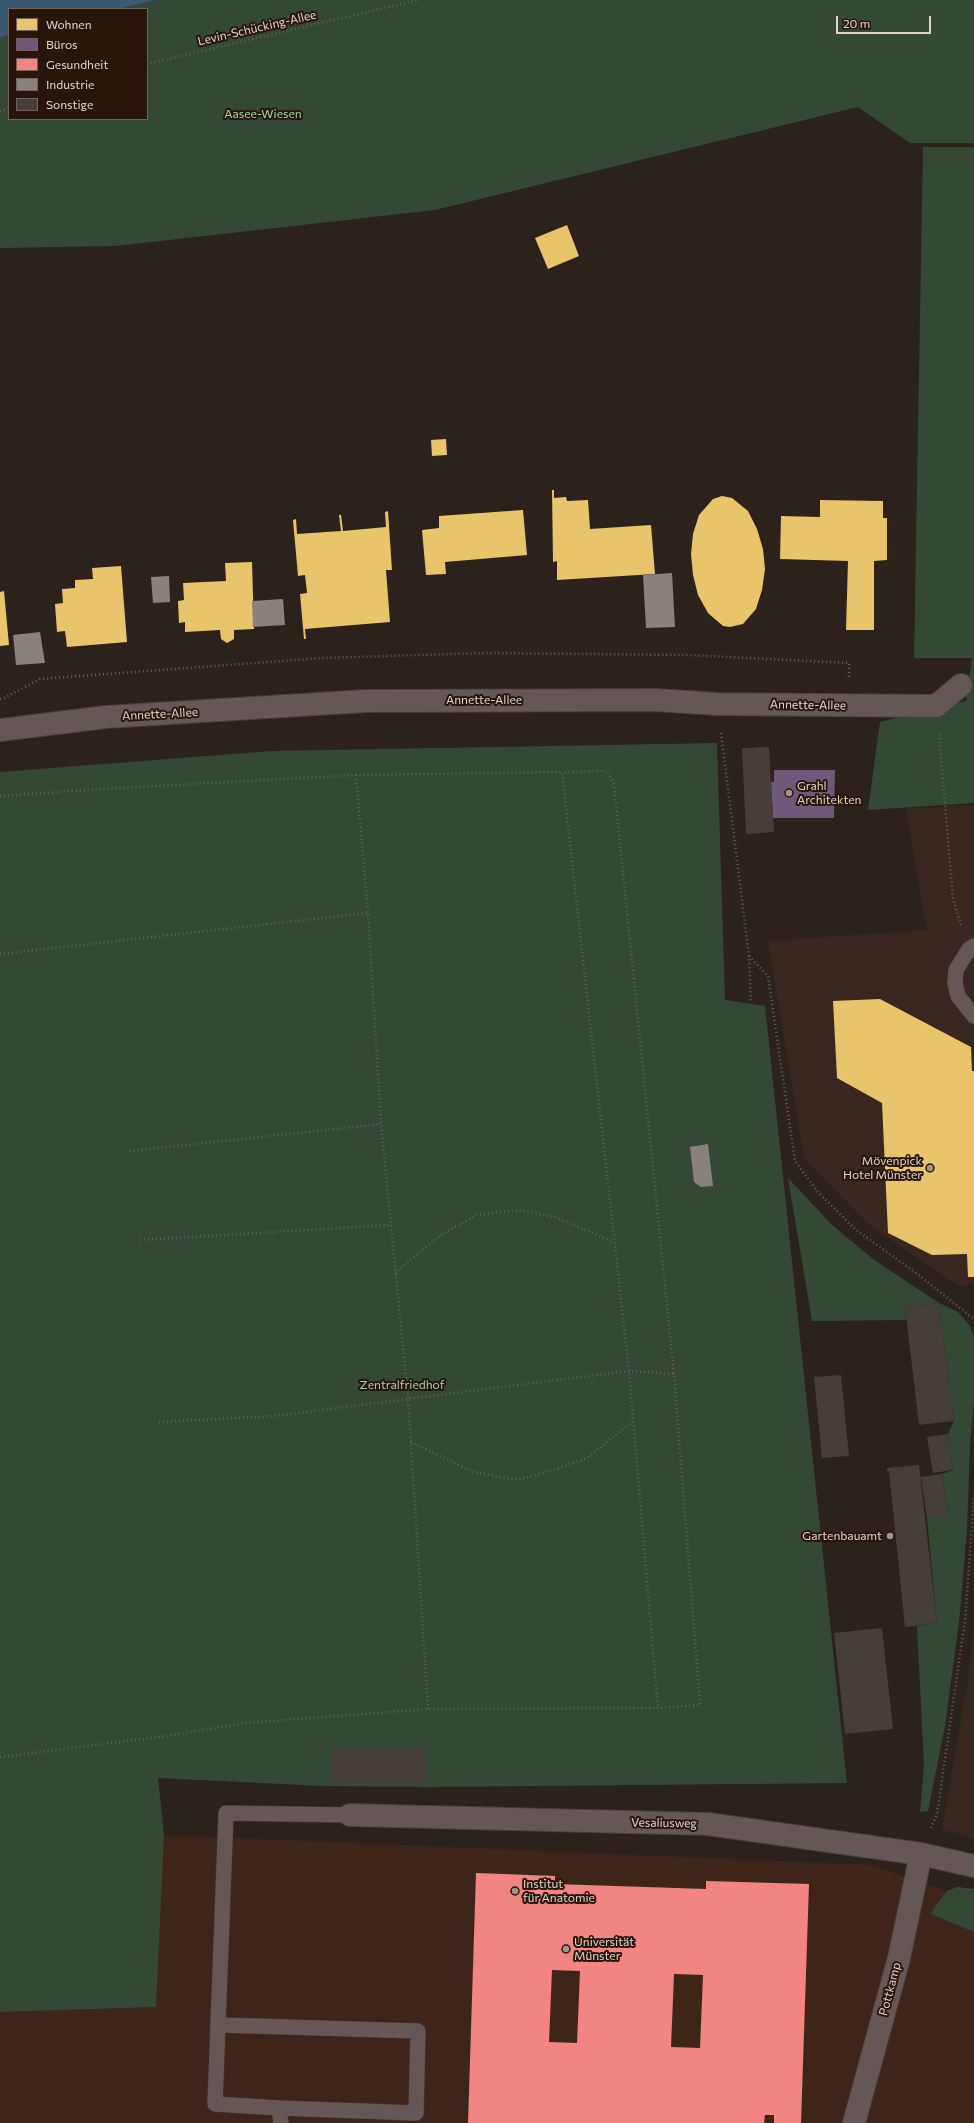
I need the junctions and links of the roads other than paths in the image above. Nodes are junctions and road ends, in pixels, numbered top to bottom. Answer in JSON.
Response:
{"nodes":[{"id":1,"x":961,"y":685,"type":"dead end"},
{"id":2,"x":0,"y":730,"type":"edge"},
{"id":3,"x":972,"y":947,"type":"edge"},
{"id":4,"x":974,"y":1016,"type":"edge"},
{"id":5,"x":350,"y":1815,"type":"joint"},
{"id":6,"x":921,"y":1854,"type":"junction"},
{"id":7,"x":974,"y":1866,"type":"edge"},
{"id":8,"x":219,"y":2025,"type":"junction"},
{"id":9,"x":279,"y":2108,"type":"junction"},
{"id":10,"x":280,"y":2123,"type":"edge"},
{"id":11,"x":854,"y":2123,"type":"edge"}],
"edges":[{"from":1,"to":2,"type":"street","name":"Annette-Allee"},
{"from":3,"to":4,"type":"lane"},
{"from":5,"to":6,"type":"street","name":"Vesaliusweg"},
{"from":5,"to":8,"type":"lane"},
{"from":6,"to":7,"type":"street","name":"Vesaliusweg"},
{"from":6,"to":11,"type":"street","name":"Pottkamp"},
{"from":8,"to":9,"type":"lane"},
{"from":8,"to":9,"type":"lane"},
{"from":9,"to":10,"type":"lane"}]}
